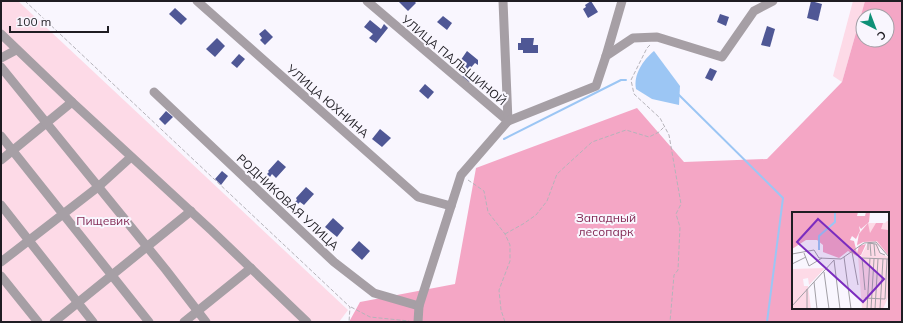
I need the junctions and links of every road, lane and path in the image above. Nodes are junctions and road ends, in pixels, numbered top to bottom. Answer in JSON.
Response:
{"nodes":[{"id":1,"x":25,"y":1,"type":"edge"},
{"id":2,"x":197,"y":1,"type":"edge"},
{"id":3,"x":367,"y":1,"type":"edge"},
{"id":4,"x":503,"y":1,"type":"edge"},
{"id":5,"x":622,"y":1,"type":"edge"},
{"id":6,"x":773,"y":1,"type":"edge"},
{"id":7,"x":1,"y":34,"type":"edge"},
{"id":8,"x":647,"y":48,"type":"dead end"},
{"id":9,"x":16,"y":50,"type":"junction"},
{"id":10,"x":606,"y":56,"type":"junction"},
{"id":11,"x":1,"y":58,"type":"edge"},
{"id":12,"x":1,"y":67,"type":"edge"},
{"id":13,"x":154,"y":92,"type":"dead end"},
{"id":14,"x":72,"y":102,"type":"junction"},
{"id":15,"x":508,"y":121,"type":"junction"},
{"id":16,"x":46,"y":123,"type":"junction"},
{"id":17,"x":664,"y":126,"type":"junction"},
{"id":18,"x":1,"y":136,"type":"edge"},
{"id":19,"x":12,"y":151,"type":"junction"},
{"id":20,"x":131,"y":156,"type":"junction"},
{"id":21,"x":1,"y":160,"type":"edge"},
{"id":22,"x":461,"y":175,"type":"junction"},
{"id":23,"x":98,"y":187,"type":"junction"},
{"id":24,"x":1,"y":205,"type":"edge"},
{"id":25,"x":451,"y":206,"type":"junction"},
{"id":26,"x":191,"y":211,"type":"junction"},
{"id":27,"x":63,"y":214,"type":"junction"},
{"id":28,"x":505,"y":234,"type":"junction"},
{"id":29,"x":29,"y":240,"type":"junction"},
{"id":30,"x":147,"y":248,"type":"junction"},
{"id":31,"x":1,"y":262,"type":"edge"},
{"id":32,"x":251,"y":268,"type":"junction"},
{"id":33,"x":112,"y":275,"type":"junction"},
{"id":34,"x":1,"y":276,"type":"edge"},
{"id":35,"x":78,"y":303,"type":"junction"},
{"id":36,"x":419,"y":306,"type":"junction"},
{"id":37,"x":350,"y":307,"type":"junction"},
{"id":38,"x":198,"y":311,"type":"junction"},
{"id":39,"x":38,"y":322,"type":"edge"},
{"id":40,"x":54,"y":322,"type":"edge"},
{"id":41,"x":93,"y":322,"type":"edge"},
{"id":42,"x":149,"y":322,"type":"edge"},
{"id":43,"x":184,"y":322,"type":"edge"},
{"id":44,"x":206,"y":322,"type":"edge"},
{"id":45,"x":307,"y":322,"type":"edge"},
{"id":46,"x":349,"y":322,"type":"edge"},
{"id":47,"x":416,"y":322,"type":"edge"},
{"id":48,"x":505,"y":322,"type":"edge"},
{"id":49,"x":670,"y":322,"type":"edge"}],
"edges":[{"from":1,"to":37,"type":"path"},
{"from":2,"to":25,"type":"street","name":"УЛИЦА ЮХНИНА"},
{"from":3,"to":15,"type":"street","name":"УЛИЦА ПАЛЬШИНОЙ"},
{"from":4,"to":15,"type":"street"},
{"from":5,"to":10,"type":"street"},
{"from":6,"to":10,"type":"street"},
{"from":7,"to":9,"type":"street"},
{"from":8,"to":17,"type":"path"},
{"from":9,"to":11,"type":"street"},
{"from":9,"to":14,"type":"street"},
{"from":10,"to":15,"type":"street"},
{"from":12,"to":16,"type":"street"},
{"from":13,"to":36,"type":"street","name":"РОДНИКОВАЯ УЛИЦА"},
{"from":14,"to":16,"type":"street"},
{"from":14,"to":20,"type":"street"},
{"from":15,"to":22,"type":"street"},
{"from":16,"to":19,"type":"street"},
{"from":16,"to":23,"type":"street"},
{"from":17,"to":28,"type":"path"},
{"from":17,"to":49,"type":"path"},
{"from":18,"to":19,"type":"street"},
{"from":19,"to":21,"type":"street"},
{"from":19,"to":27,"type":"street"},
{"from":20,"to":23,"type":"street"},
{"from":20,"to":26,"type":"street"},
{"from":22,"to":25,"type":"street"},
{"from":22,"to":28,"type":"path"},
{"from":23,"to":27,"type":"street"},
{"from":23,"to":30,"type":"street"},
{"from":24,"to":29,"type":"street"},
{"from":25,"to":36,"type":"street"},
{"from":26,"to":30,"type":"street"},
{"from":26,"to":32,"type":"street"},
{"from":27,"to":29,"type":"street"},
{"from":27,"to":33,"type":"street"},
{"from":28,"to":48,"type":"path"},
{"from":29,"to":31,"type":"street"},
{"from":29,"to":35,"type":"street"},
{"from":30,"to":33,"type":"street"},
{"from":30,"to":38,"type":"street"},
{"from":32,"to":38,"type":"street"},
{"from":32,"to":45,"type":"street"},
{"from":33,"to":35,"type":"street"},
{"from":33,"to":42,"type":"street"},
{"from":34,"to":39,"type":"street"},
{"from":35,"to":40,"type":"street"},
{"from":35,"to":41,"type":"street"},
{"from":36,"to":47,"type":"street"},
{"from":37,"to":46,"type":"path"},
{"from":37,"to":47,"type":"path"},
{"from":38,"to":43,"type":"street"},
{"from":38,"to":44,"type":"street"}]}
